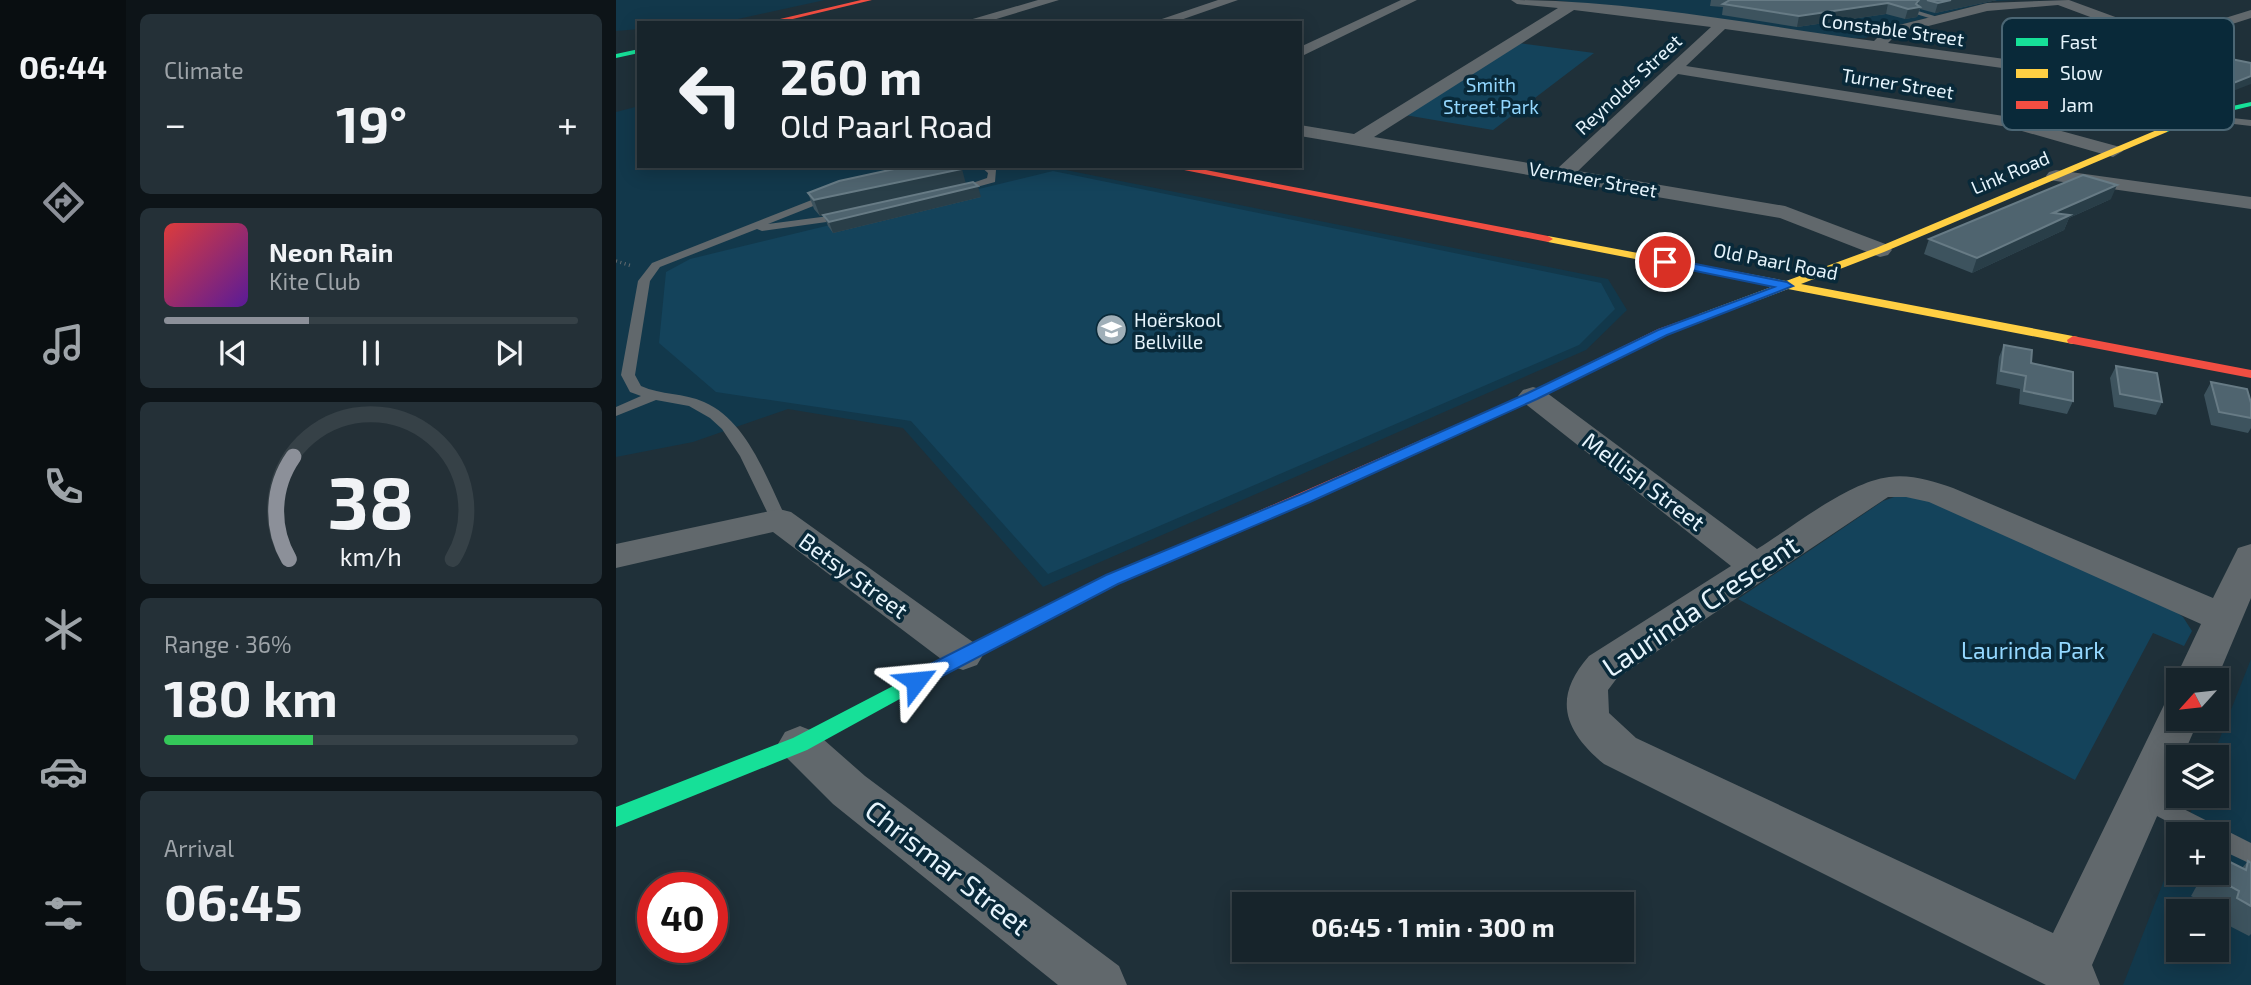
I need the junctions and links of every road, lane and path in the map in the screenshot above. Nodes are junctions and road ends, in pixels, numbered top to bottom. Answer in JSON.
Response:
{"nodes":[{"id":1,"x":869,"y":0,"type":"edge"},
{"id":2,"x":1053,"y":0,"type":"edge"},
{"id":3,"x":1232,"y":0,"type":"edge"},
{"id":4,"x":1411,"y":0,"type":"edge"},
{"id":5,"x":1517,"y":0,"type":"edge"},
{"id":6,"x":2058,"y":1,"type":"edge"},
{"id":7,"x":2230,"y":3,"type":"dead end"},
{"id":8,"x":1571,"y":6,"type":"junction"},
{"id":9,"x":2251,"y":12,"type":"edge"},
{"id":10,"x":1918,"y":13,"type":"edge"},
{"id":11,"x":2105,"y":18,"type":"edge"},
{"id":12,"x":2233,"y":18,"type":"edge"},
{"id":13,"x":1938,"y":19,"type":"junction"},
{"id":14,"x":775,"y":21,"type":"edge"},
{"id":15,"x":974,"y":21,"type":"edge"},
{"id":16,"x":1164,"y":21,"type":"edge"},
{"id":17,"x":1722,"y":24,"type":"junction"},
{"id":18,"x":1954,"y":24,"type":"dead end"},
{"id":19,"x":637,"y":45,"type":"edge"},
{"id":20,"x":1877,"y":46,"type":"junction"},
{"id":21,"x":616,"y":47,"type":"edge"},
{"id":22,"x":637,"y":52,"type":"edge"},
{"id":23,"x":1302,"y":52,"type":"edge"},
{"id":24,"x":616,"y":58,"type":"edge"},
{"id":25,"x":2002,"y":62,"type":"edge"},
{"id":26,"x":637,"y":64,"type":"edge"},
{"id":27,"x":1674,"y":69,"type":"junction"},
{"id":28,"x":2002,"y":121,"type":"edge"},
{"id":29,"x":1302,"y":130,"type":"edge"},
{"id":30,"x":2038,"y":130,"type":"edge"},
{"id":31,"x":2163,"y":130,"type":"edge"},
{"id":32,"x":1358,"y":139,"type":"junction"},
{"id":33,"x":2113,"y":151,"type":"junction"},
{"id":34,"x":988,"y":168,"type":"edge"},
{"id":35,"x":1179,"y":168,"type":"edge"},
{"id":36,"x":1563,"y":174,"type":"junction"},
{"id":37,"x":2056,"y":176,"type":"junction"},
{"id":38,"x":845,"y":191,"type":"edge"},
{"id":39,"x":945,"y":194,"type":"edge"},
{"id":40,"x":2251,"y":203,"type":"edge"},
{"id":41,"x":852,"y":215,"type":"edge"},
{"id":42,"x":739,"y":231,"type":"junction"},
{"id":43,"x":1880,"y":250,"type":"junction"},
{"id":44,"x":1787,"y":286,"type":"junction"},
{"id":45,"x":2251,"y":374,"type":"edge"},
{"id":46,"x":1532,"y":396,"type":"junction"},
{"id":47,"x":651,"y":397,"type":"junction"},
{"id":48,"x":616,"y":412,"type":"edge"},
{"id":49,"x":779,"y":520,"type":"junction"},
{"id":50,"x":616,"y":556,"type":"edge"},
{"id":51,"x":2251,"y":556,"type":"edge"},
{"id":52,"x":1755,"y":566,"type":"junction"},
{"id":53,"x":2223,"y":618,"type":"junction"},
{"id":54,"x":963,"y":655,"type":"junction"},
{"id":55,"x":2201,"y":668,"type":"edge"},
{"id":56,"x":2172,"y":732,"type":"edge"},
{"id":57,"x":800,"y":744,"type":"junction"},
{"id":58,"x":2143,"y":798,"type":"junction"},
{"id":59,"x":616,"y":817,"type":"edge"},
{"id":60,"x":2188,"y":822,"type":"edge"},
{"id":61,"x":2229,"y":843,"type":"edge"},
{"id":62,"x":2251,"y":854,"type":"edge"},
{"id":63,"x":2069,"y":975,"type":"edge"},
{"id":64,"x":1100,"y":985,"type":"edge"}],
"edges":[{"from":1,"to":14,"type":"street"},
{"from":2,"to":15,"type":"street"},
{"from":3,"to":16,"type":"street"},
{"from":4,"to":23,"type":"street"},
{"from":5,"to":8,"type":"street","name":"Constable Street"},
{"from":6,"to":11,"type":"street"},
{"from":6,"to":13,"type":"street"},
{"from":7,"to":9,"type":"street"},
{"from":8,"to":17,"type":"street","name":"Constable Street"},
{"from":8,"to":32,"type":"street"},
{"from":9,"to":12,"type":"street"},
{"from":10,"to":13,"type":"lane"},
{"from":13,"to":18,"type":"lane"},
{"from":13,"to":20,"type":"street"},
{"from":17,"to":20,"type":"street","name":"Constable Street"},
{"from":17,"to":27,"type":"street","name":"Reynolds Street"},
{"from":19,"to":21,"type":"street"},
{"from":20,"to":25,"type":"street","name":"Constable Street"},
{"from":22,"to":24,"type":"street"},
{"from":24,"to":26,"type":"street"},
{"from":27,"to":28,"type":"street","name":"Turner Street"},
{"from":27,"to":36,"type":"street","name":"Reynolds Street"},
{"from":29,"to":32,"type":"street","name":"Vermeer Street"},
{"from":30,"to":33,"type":"street","name":"Turner Street"},
{"from":31,"to":33,"type":"street","name":"Link Road"},
{"from":32,"to":36,"type":"street","name":"Vermeer Street"},
{"from":33,"to":37,"type":"street","name":"Link Road"},
{"from":34,"to":39,"type":"lane"},
{"from":35,"to":44,"type":"street","name":"Old Paarl Road"},
{"from":36,"to":43,"type":"street","name":"Vermeer Street"},
{"from":37,"to":40,"type":"street"},
{"from":37,"to":43,"type":"street","name":"Link Road"},
{"from":38,"to":42,"type":"lane"},
{"from":41,"to":42,"type":"lane"},
{"from":42,"to":47,"type":"lane"},
{"from":43,"to":44,"type":"street","name":"Link Road"},
{"from":44,"to":45,"type":"street","name":"Old Paarl Road"},
{"from":44,"to":46,"type":"street","name":"Link Road"},
{"from":46,"to":52,"type":"street","name":"Mellish Street"},
{"from":46,"to":54,"type":"street","name":"Link Road"},
{"from":47,"to":48,"type":"lane"},
{"from":47,"to":49,"type":"lane"},
{"from":49,"to":50,"type":"street"},
{"from":49,"to":54,"type":"street","name":"Betsy Street"},
{"from":51,"to":53,"type":"street"},
{"from":52,"to":53,"type":"street","name":"Laurinda Crescent"},
{"from":52,"to":63,"type":"street","name":"Laurinda Crescent"},
{"from":53,"to":55,"type":"street"},
{"from":54,"to":57,"type":"street","name":"Link Road"},
{"from":56,"to":58,"type":"street"},
{"from":57,"to":59,"type":"street","name":"Link Road"},
{"from":57,"to":64,"type":"street","name":"Chrismar Street"},
{"from":58,"to":60,"type":"lane"},
{"from":58,"to":63,"type":"street"},
{"from":61,"to":62,"type":"lane"}]}
